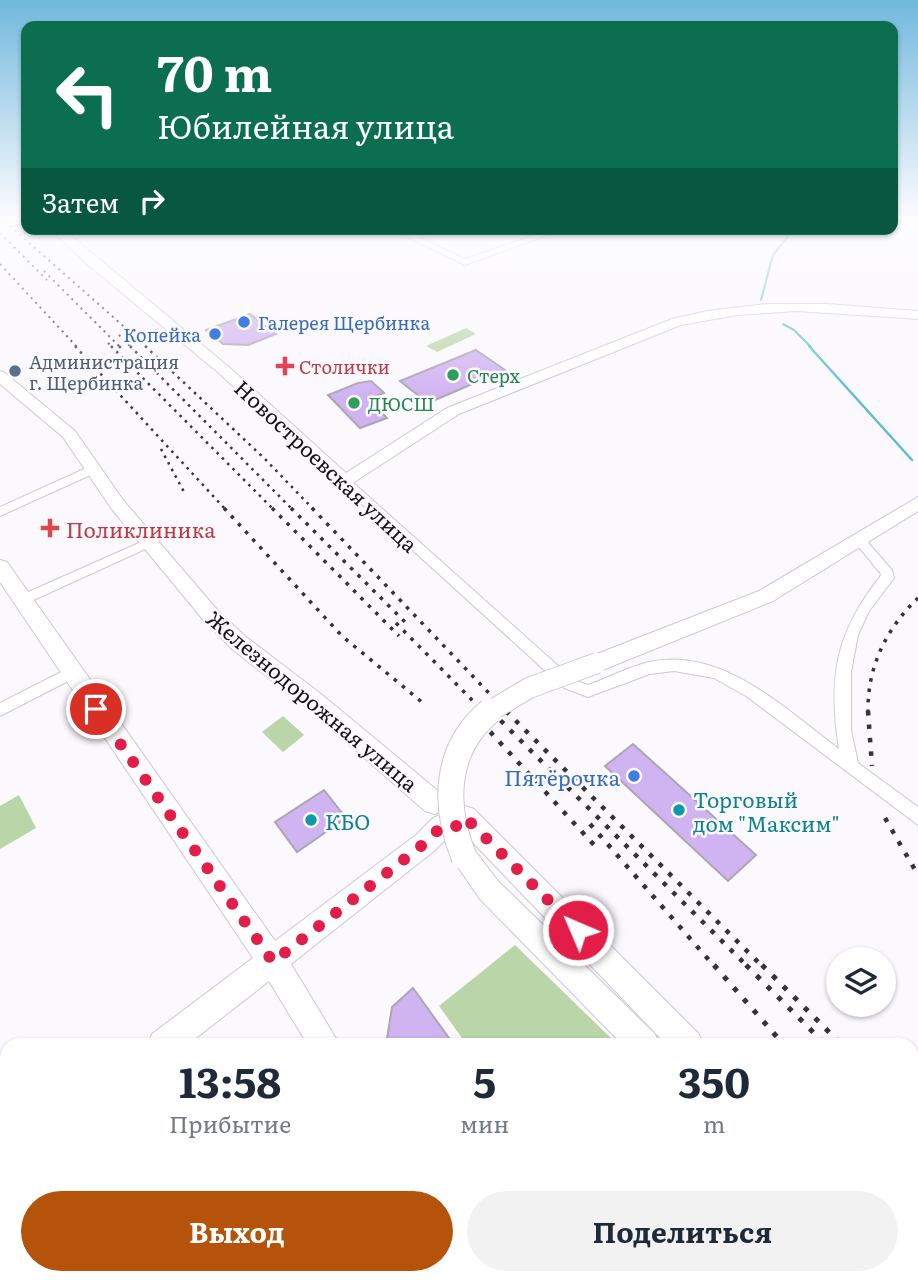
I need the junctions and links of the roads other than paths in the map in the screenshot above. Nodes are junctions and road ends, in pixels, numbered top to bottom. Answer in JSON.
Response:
{"nodes":[{"id":1,"x":110,"y":277,"type":"edge"},
{"id":2,"x":918,"y":315,"type":"edge"},
{"id":3,"x":0,"y":376,"type":"edge"},
{"id":4,"x":93,"y":469,"type":"junction"},
{"id":5,"x":345,"y":482,"type":"junction"},
{"id":6,"x":918,"y":503,"type":"edge"},
{"id":7,"x":0,"y":512,"type":"edge"},
{"id":8,"x":860,"y":541,"type":"junction"},
{"id":9,"x":148,"y":543,"type":"junction"},
{"id":10,"x":0,"y":567,"type":"edge"},
{"id":11,"x":22,"y":600,"type":"junction"},
{"id":12,"x":71,"y":673,"type":"junction"},
{"id":13,"x":0,"y":710,"type":"edge"},
{"id":14,"x":851,"y":766,"type":"junction"},
{"id":15,"x":447,"y":815,"type":"junction"},
{"id":16,"x":918,"y":817,"type":"edge"},
{"id":17,"x":273,"y":962,"type":"junction"},
{"id":18,"x":172,"y":1038,"type":"edge"},
{"id":19,"x":321,"y":1038,"type":"edge"},
{"id":20,"x":637,"y":1038,"type":"edge"},
{"id":21,"x":681,"y":1038,"type":"edge"}],
"edges":[{"from":1,"to":5,"type":"street","name":"Новостроевская улица"},
{"from":2,"to":5,"type":"street"},
{"from":3,"to":4,"type":"street","name":"Железнодорожная улица"},
{"from":4,"to":7,"type":"street"},
{"from":4,"to":9,"type":"street","name":"Железнодорожная улица"},
{"from":5,"to":14,"type":"street","name":"Новостроевская улица"},
{"from":6,"to":8,"type":"street"},
{"from":8,"to":14,"type":"street"},
{"from":8,"to":20,"type":"street","bridge":true},
{"from":9,"to":11,"type":"street"},
{"from":9,"to":15,"type":"street","name":"Железнодорожная улица"},
{"from":10,"to":11,"type":"street"},
{"from":11,"to":12,"type":"street"},
{"from":12,"to":13,"type":"street"},
{"from":12,"to":17,"type":"street"},
{"from":14,"to":16,"type":"street"},
{"from":15,"to":17,"type":"street"},
{"from":15,"to":21,"type":"street","name":"Железнодорожная улица"},
{"from":17,"to":18,"type":"street"},
{"from":17,"to":19,"type":"street"}]}
